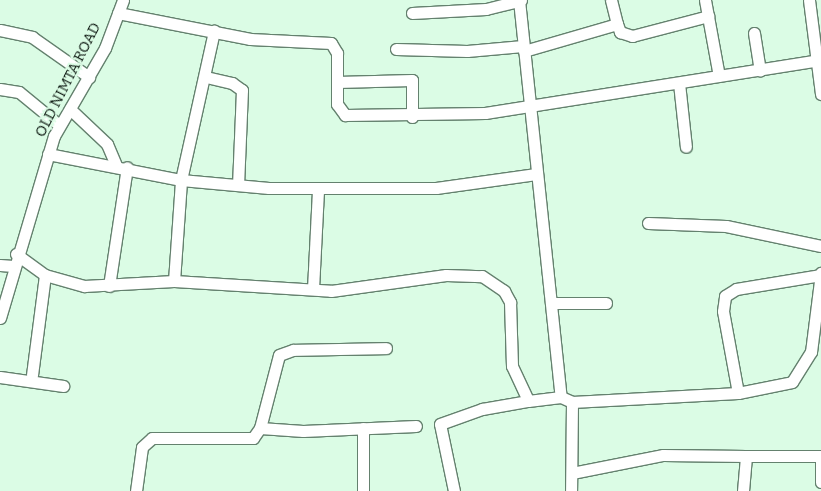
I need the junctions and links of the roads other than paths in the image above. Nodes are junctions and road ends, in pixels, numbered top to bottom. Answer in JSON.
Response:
{"nodes":[{"id":1,"x":123,"y":0,"type":"edge"},
{"id":2,"x":520,"y":0,"type":"edge"},
{"id":3,"x":612,"y":0,"type":"edge"},
{"id":4,"x":705,"y":0,"type":"edge"},
{"id":5,"x":809,"y":0,"type":"edge"},
{"id":6,"x":462,"y":5,"type":"edge"},
{"id":7,"x":118,"y":13,"type":"junction"},
{"id":8,"x":412,"y":13,"type":"dead end"},
{"id":9,"x":708,"y":16,"type":"junction"},
{"id":10,"x":617,"y":24,"type":"junction"},
{"id":11,"x":0,"y":30,"type":"edge"},
{"id":12,"x":214,"y":31,"type":"junction"},
{"id":13,"x":754,"y":33,"type":"dead end"},
{"id":14,"x":523,"y":48,"type":"junction"},
{"id":15,"x":396,"y":49,"type":"dead end"},
{"id":16,"x":815,"y":61,"type":"junction"},
{"id":17,"x":760,"y":70,"type":"junction"},
{"id":18,"x":719,"y":76,"type":"junction"},
{"id":19,"x":89,"y":77,"type":"junction"},
{"id":20,"x":206,"y":77,"type":"junction"},
{"id":21,"x":337,"y":82,"type":"junction"},
{"id":22,"x":679,"y":83,"type":"junction"},
{"id":23,"x":0,"y":88,"type":"edge"},
{"id":24,"x":821,"y":94,"type":"edge"},
{"id":25,"x":531,"y":107,"type":"junction"},
{"id":26,"x":70,"y":108,"type":"junction"},
{"id":27,"x":412,"y":117,"type":"junction"},
{"id":28,"x":59,"y":125,"type":"junction"},
{"id":29,"x":686,"y":147,"type":"dead end"},
{"id":30,"x":48,"y":154,"type":"junction"},
{"id":31,"x":121,"y":166,"type":"junction"},
{"id":32,"x":536,"y":174,"type":"junction"},
{"id":33,"x":181,"y":180,"type":"junction"},
{"id":34,"x":238,"y":185,"type":"junction"},
{"id":35,"x":318,"y":189,"type":"junction"},
{"id":36,"x":648,"y":223,"type":"dead end"},
{"id":37,"x":821,"y":246,"type":"edge"},
{"id":38,"x":16,"y":254,"type":"junction"},
{"id":39,"x":0,"y":265,"type":"edge"},
{"id":40,"x":13,"y":266,"type":"junction"},
{"id":41,"x":821,"y":274,"type":"edge"},
{"id":42,"x":45,"y":275,"type":"junction"},
{"id":43,"x":174,"y":281,"type":"junction"},
{"id":44,"x":109,"y":286,"type":"junction"},
{"id":45,"x":312,"y":289,"type":"junction"},
{"id":46,"x":552,"y":303,"type":"junction"},
{"id":47,"x":606,"y":303,"type":"dead end"},
{"id":48,"x":0,"y":318,"type":"edge"},
{"id":49,"x":386,"y":348,"type":"dead end"},
{"id":50,"x":816,"y":352,"type":"edge"},
{"id":51,"x":32,"y":376,"type":"dead end"},
{"id":52,"x":0,"y":377,"type":"edge"},
{"id":53,"x":63,"y":386,"type":"dead end"},
{"id":54,"x":738,"y":393,"type":"junction"},
{"id":55,"x":561,"y":397,"type":"junction"},
{"id":56,"x":528,"y":401,"type":"junction"},
{"id":57,"x":572,"y":402,"type":"junction"},
{"id":58,"x":416,"y":426,"type":"dead end"},
{"id":59,"x":260,"y":428,"type":"junction"},
{"id":60,"x":363,"y":428,"type":"junction"},
{"id":61,"x":746,"y":456,"type":"junction"},
{"id":62,"x":820,"y":456,"type":"edge"},
{"id":63,"x":572,"y":473,"type":"junction"},
{"id":64,"x":821,"y":482,"type":"edge"},
{"id":65,"x":136,"y":491,"type":"edge"},
{"id":66,"x":363,"y":491,"type":"edge"},
{"id":67,"x":454,"y":491,"type":"edge"},
{"id":68,"x":571,"y":491,"type":"edge"},
{"id":69,"x":743,"y":491,"type":"edge"}],
"edges":[{"from":1,"to":7,"type":"street","name":"OLD NIMTA ROAD"},
{"from":2,"to":6,"type":"street"},
{"from":2,"to":14,"type":"street"},
{"from":3,"to":10,"type":"street"},
{"from":4,"to":9,"type":"street"},
{"from":5,"to":16,"type":"street"},
{"from":6,"to":8,"type":"street"},
{"from":7,"to":12,"type":"street"},
{"from":7,"to":19,"type":"street","name":"OLD NIMTA ROAD"},
{"from":9,"to":10,"type":"street"},
{"from":9,"to":18,"type":"street"},
{"from":10,"to":14,"type":"street"},
{"from":11,"to":19,"type":"street"},
{"from":12,"to":20,"type":"street"},
{"from":12,"to":21,"type":"street"},
{"from":13,"to":17,"type":"street"},
{"from":14,"to":15,"type":"street"},
{"from":14,"to":25,"type":"street"},
{"from":16,"to":17,"type":"street"},
{"from":16,"to":24,"type":"street"},
{"from":17,"to":18,"type":"street"},
{"from":18,"to":22,"type":"street"},
{"from":19,"to":26,"type":"street","name":"OLD NIMTA ROAD"},
{"from":20,"to":33,"type":"street"},
{"from":20,"to":34,"type":"street"},
{"from":21,"to":27,"type":"street"},
{"from":21,"to":27,"type":"street"},
{"from":22,"to":25,"type":"street"},
{"from":22,"to":29,"type":"street"},
{"from":23,"to":28,"type":"street"},
{"from":25,"to":27,"type":"street"},
{"from":25,"to":32,"type":"street"},
{"from":26,"to":28,"type":"street","name":"OLD NIMTA ROAD"},
{"from":26,"to":31,"type":"street"},
{"from":28,"to":30,"type":"street","name":"OLD NIMTA ROAD"},
{"from":30,"to":31,"type":"street"},
{"from":30,"to":38,"type":"street","name":"OLD NIMTA ROAD"},
{"from":31,"to":33,"type":"street"},
{"from":31,"to":44,"type":"street"},
{"from":32,"to":35,"type":"street"},
{"from":32,"to":46,"type":"street"},
{"from":33,"to":34,"type":"street"},
{"from":33,"to":43,"type":"street"},
{"from":34,"to":35,"type":"street"},
{"from":35,"to":45,"type":"street"},
{"from":36,"to":37,"type":"street"},
{"from":38,"to":40,"type":"street","name":"OLD NIMTA ROAD"},
{"from":38,"to":42,"type":"street"},
{"from":39,"to":40,"type":"street"},
{"from":40,"to":48,"type":"street","name":"OLD NIMTA ROAD"},
{"from":41,"to":50,"type":"street"},
{"from":41,"to":54,"type":"street"},
{"from":42,"to":44,"type":"street"},
{"from":42,"to":51,"type":"street"},
{"from":43,"to":44,"type":"street"},
{"from":43,"to":45,"type":"street"},
{"from":45,"to":56,"type":"street"},
{"from":46,"to":47,"type":"street"},
{"from":46,"to":55,"type":"street"},
{"from":49,"to":59,"type":"street"},
{"from":50,"to":54,"type":"street"},
{"from":52,"to":53,"type":"street"},
{"from":54,"to":57,"type":"street"},
{"from":55,"to":56,"type":"street"},
{"from":55,"to":57,"type":"street"},
{"from":56,"to":67,"type":"street"},
{"from":57,"to":63,"type":"street"},
{"from":58,"to":60,"type":"street"},
{"from":59,"to":60,"type":"street"},
{"from":59,"to":65,"type":"street"},
{"from":60,"to":66,"type":"street"},
{"from":61,"to":62,"type":"street"},
{"from":61,"to":63,"type":"street"},
{"from":61,"to":69,"type":"street"},
{"from":62,"to":64,"type":"street"},
{"from":63,"to":68,"type":"street"}]}
